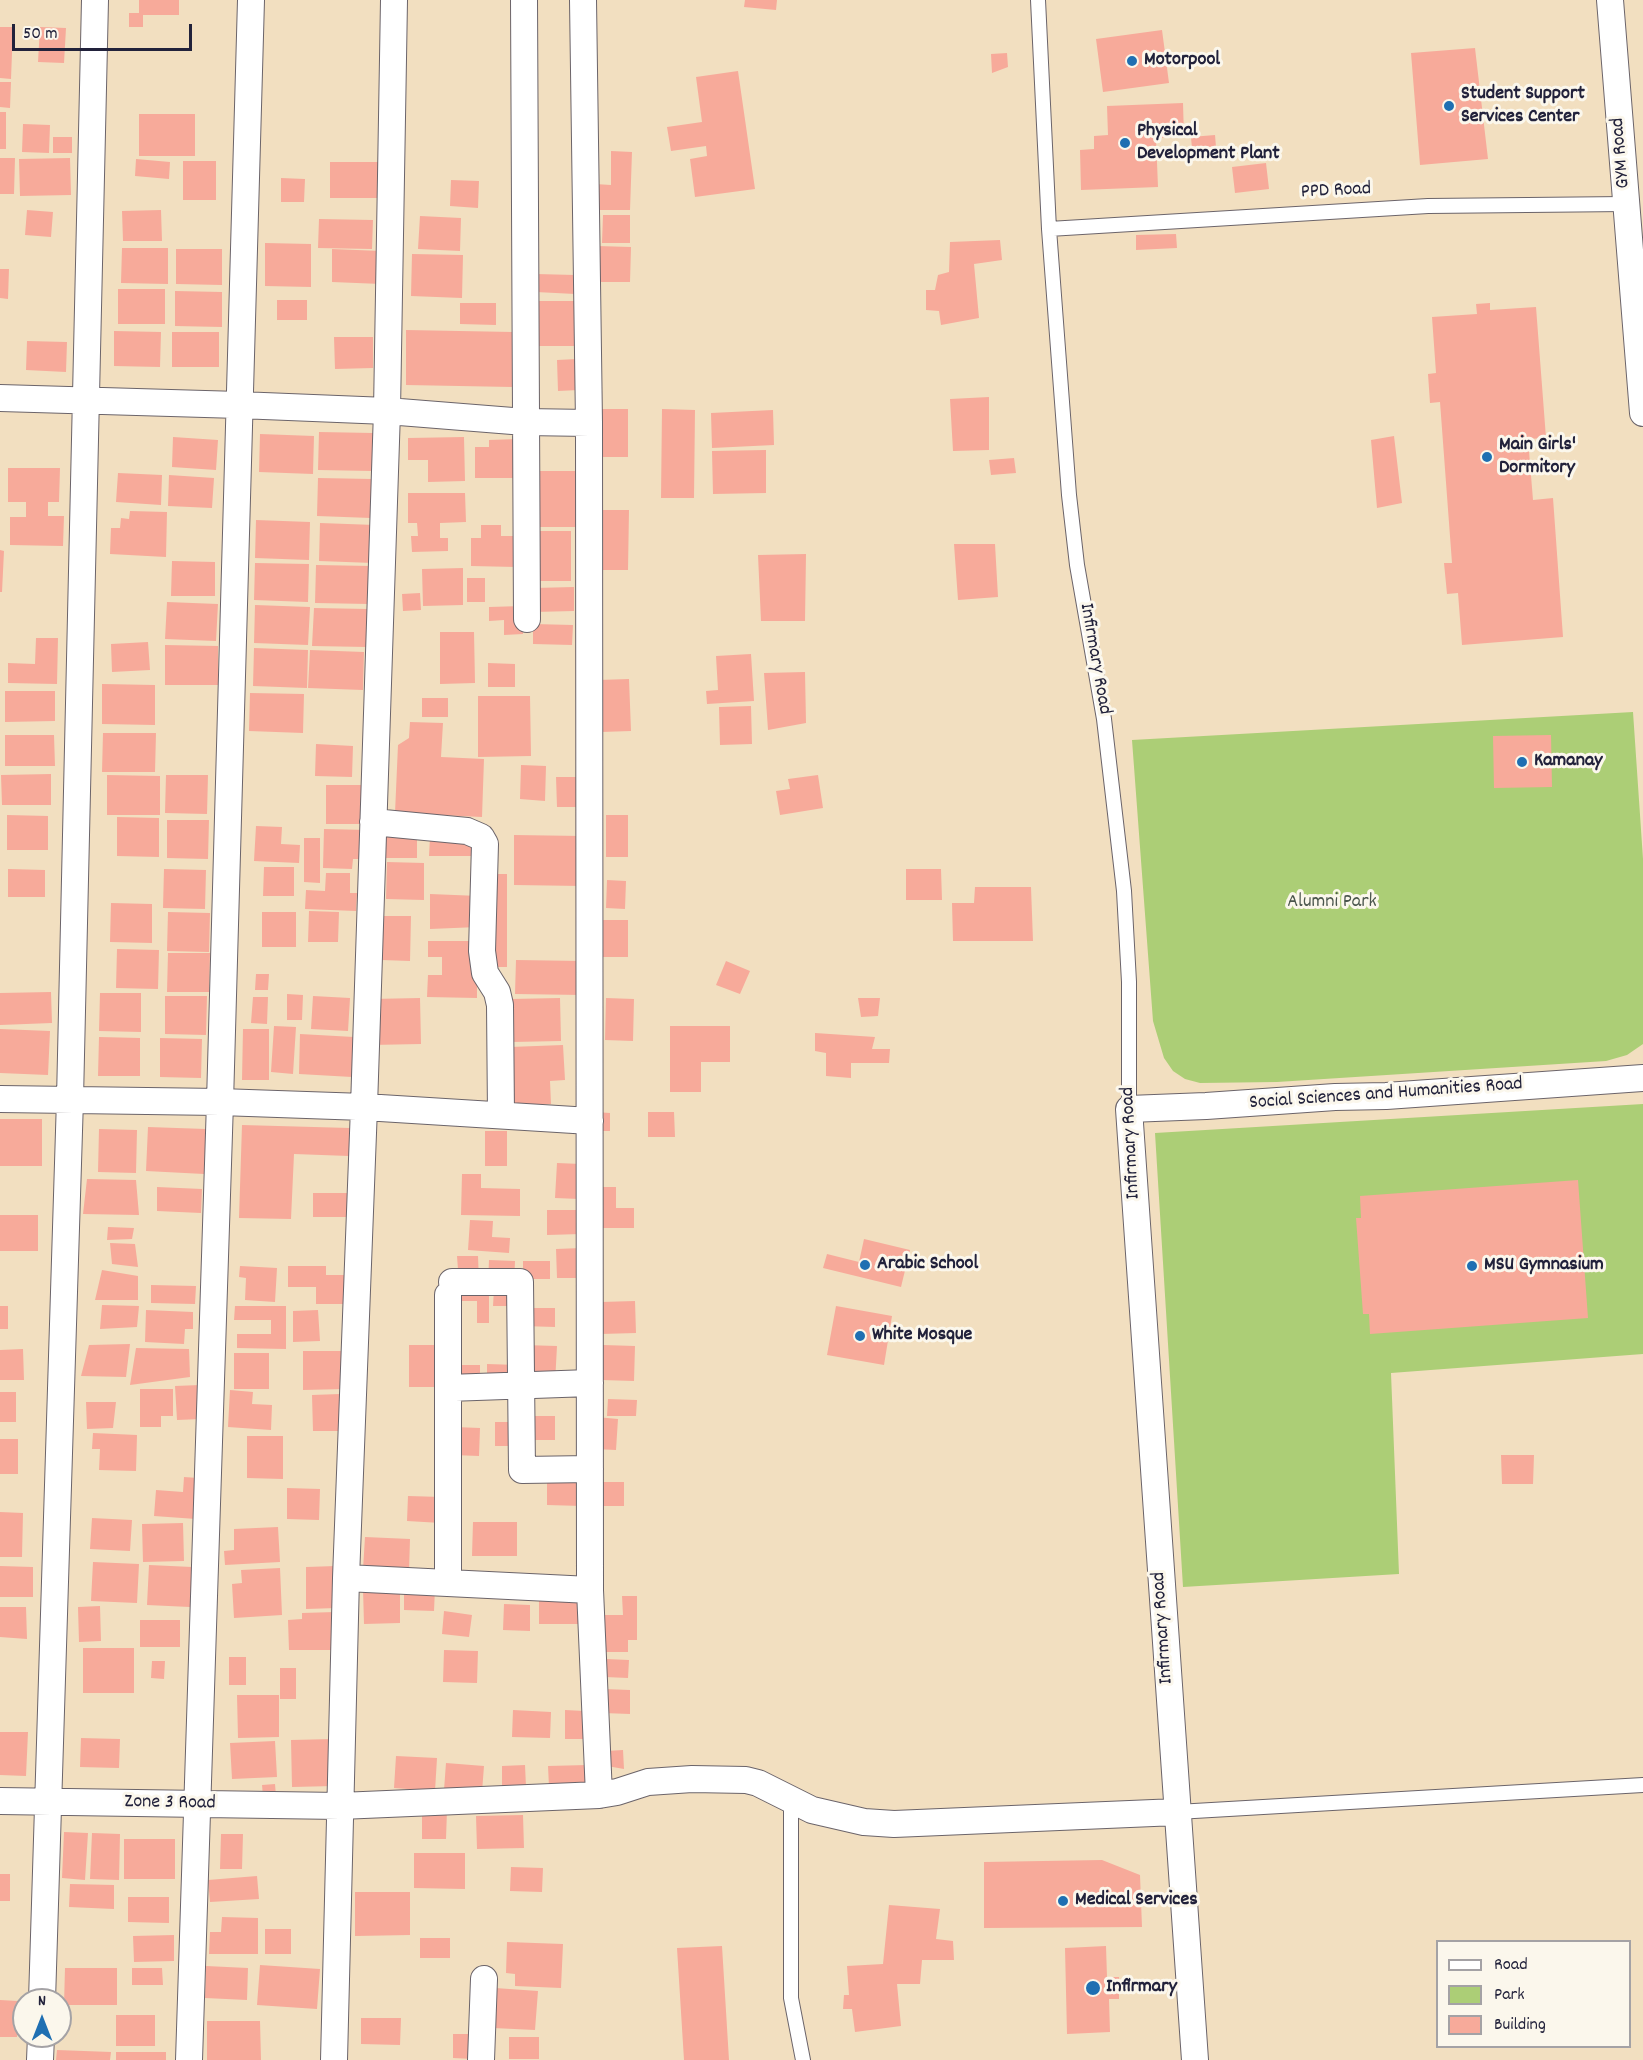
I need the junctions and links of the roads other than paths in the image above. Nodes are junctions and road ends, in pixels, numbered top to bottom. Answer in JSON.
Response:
{"nodes":[{"id":1,"x":95,"y":0,"type":"edge"},
{"id":2,"x":251,"y":0,"type":"edge"},
{"id":3,"x":394,"y":0,"type":"edge"},
{"id":4,"x":524,"y":0,"type":"edge"},
{"id":5,"x":583,"y":0,"type":"edge"},
{"id":6,"x":1038,"y":0,"type":"edge"},
{"id":7,"x":1610,"y":0,"type":"edge"},
{"id":8,"x":1626,"y":204,"type":"junction"},
{"id":9,"x":1049,"y":229,"type":"junction"},
{"id":10,"x":0,"y":398,"type":"edge"},
{"id":11,"x":85,"y":401,"type":"junction"},
{"id":12,"x":239,"y":405,"type":"junction"},
{"id":13,"x":387,"y":411,"type":"junction"},
{"id":14,"x":1643,"y":413,"type":"edge"},
{"id":15,"x":525,"y":422,"type":"junction"},
{"id":16,"x":589,"y":423,"type":"junction"},
{"id":17,"x":527,"y":619,"type":"dead end"},
{"id":18,"x":373,"y":822,"type":"junction"},
{"id":19,"x":1643,"y":1078,"type":"edge"},
{"id":20,"x":0,"y":1099,"type":"edge"},
{"id":21,"x":70,"y":1099,"type":"junction"},
{"id":22,"x":220,"y":1102,"type":"junction"},
{"id":23,"x":364,"y":1107,"type":"junction"},
{"id":24,"x":1129,"y":1109,"type":"junction"},
{"id":25,"x":501,"y":1115,"type":"junction"},
{"id":26,"x":590,"y":1121,"type":"junction"},
{"id":27,"x":590,"y":1383,"type":"junction"},
{"id":28,"x":521,"y":1385,"type":"junction"},
{"id":29,"x":448,"y":1388,"type":"junction"},
{"id":30,"x":590,"y":1469,"type":"junction"},
{"id":31,"x":345,"y":1578,"type":"junction"},
{"id":32,"x":448,"y":1583,"type":"junction"},
{"id":33,"x":590,"y":1590,"type":"junction"},
{"id":34,"x":1643,"y":1785,"type":"edge"},
{"id":35,"x":599,"y":1795,"type":"junction"},
{"id":36,"x":791,"y":1800,"type":"junction"},
{"id":37,"x":0,"y":1801,"type":"edge"},
{"id":38,"x":50,"y":1802,"type":"junction"},
{"id":39,"x":197,"y":1805,"type":"junction"},
{"id":40,"x":340,"y":1806,"type":"junction"},
{"id":41,"x":1177,"y":1812,"type":"junction"},
{"id":42,"x":484,"y":1979,"type":"dead end"},
{"id":43,"x":42,"y":1988,"type":"edge"},
{"id":44,"x":189,"y":2060,"type":"edge"},
{"id":45,"x":334,"y":2060,"type":"edge"},
{"id":46,"x":481,"y":2060,"type":"edge"},
{"id":47,"x":803,"y":2060,"type":"edge"},
{"id":48,"x":1195,"y":2060,"type":"edge"}],
"edges":[{"from":1,"to":11,"type":"street"},
{"from":2,"to":12,"type":"street"},
{"from":3,"to":13,"type":"street"},
{"from":4,"to":15,"type":"street"},
{"from":5,"to":16,"type":"street"},
{"from":6,"to":9,"type":"lane","name":"Infirmary Road"},
{"from":7,"to":8,"type":"street","name":"GYM Road"},
{"from":8,"to":9,"type":"lane","name":"PPD Road"},
{"from":8,"to":14,"type":"street","name":"GYM Road"},
{"from":9,"to":24,"type":"lane","name":"Infirmary Road"},
{"from":10,"to":11,"type":"street"},
{"from":11,"to":12,"type":"street"},
{"from":11,"to":21,"type":"street"},
{"from":12,"to":13,"type":"street"},
{"from":12,"to":22,"type":"street"},
{"from":13,"to":15,"type":"street"},
{"from":13,"to":18,"type":"street"},
{"from":15,"to":16,"type":"street"},
{"from":15,"to":17,"type":"street"},
{"from":16,"to":26,"type":"street"},
{"from":18,"to":23,"type":"street"},
{"from":18,"to":25,"type":"street"},
{"from":19,"to":24,"type":"street","name":"Social Sciences and Humanities Road"},
{"from":20,"to":21,"type":"street"},
{"from":21,"to":22,"type":"street"},
{"from":21,"to":38,"type":"street"},
{"from":22,"to":23,"type":"street"},
{"from":22,"to":39,"type":"street"},
{"from":23,"to":25,"type":"street"},
{"from":23,"to":31,"type":"street"},
{"from":24,"to":41,"type":"street","name":"Infirmary Road"},
{"from":25,"to":26,"type":"street"},
{"from":26,"to":27,"type":"street"},
{"from":27,"to":28,"type":"street"},
{"from":27,"to":30,"type":"street"},
{"from":28,"to":29,"type":"street"},
{"from":28,"to":29,"type":"street"},
{"from":28,"to":30,"type":"street"},
{"from":29,"to":32,"type":"street"},
{"from":30,"to":33,"type":"street"},
{"from":31,"to":32,"type":"street"},
{"from":31,"to":40,"type":"street"},
{"from":32,"to":33,"type":"street"},
{"from":33,"to":35,"type":"street"},
{"from":34,"to":41,"type":"lane"},
{"from":35,"to":36,"type":"street","name":"Zone 3 Road"},
{"from":35,"to":40,"type":"street","name":"Zone 3 Road"},
{"from":36,"to":41,"type":"street","name":"Zone 3 Road"},
{"from":36,"to":47,"type":"lane"},
{"from":37,"to":38,"type":"street","name":"Zone 3 Road"},
{"from":38,"to":39,"type":"street","name":"Zone 3 Road"},
{"from":38,"to":43,"type":"street"},
{"from":39,"to":40,"type":"street","name":"Zone 3 Road"},
{"from":39,"to":44,"type":"street"},
{"from":40,"to":45,"type":"street"},
{"from":41,"to":48,"type":"street","name":"Infirmary Road"},
{"from":42,"to":46,"type":"street"}]}
